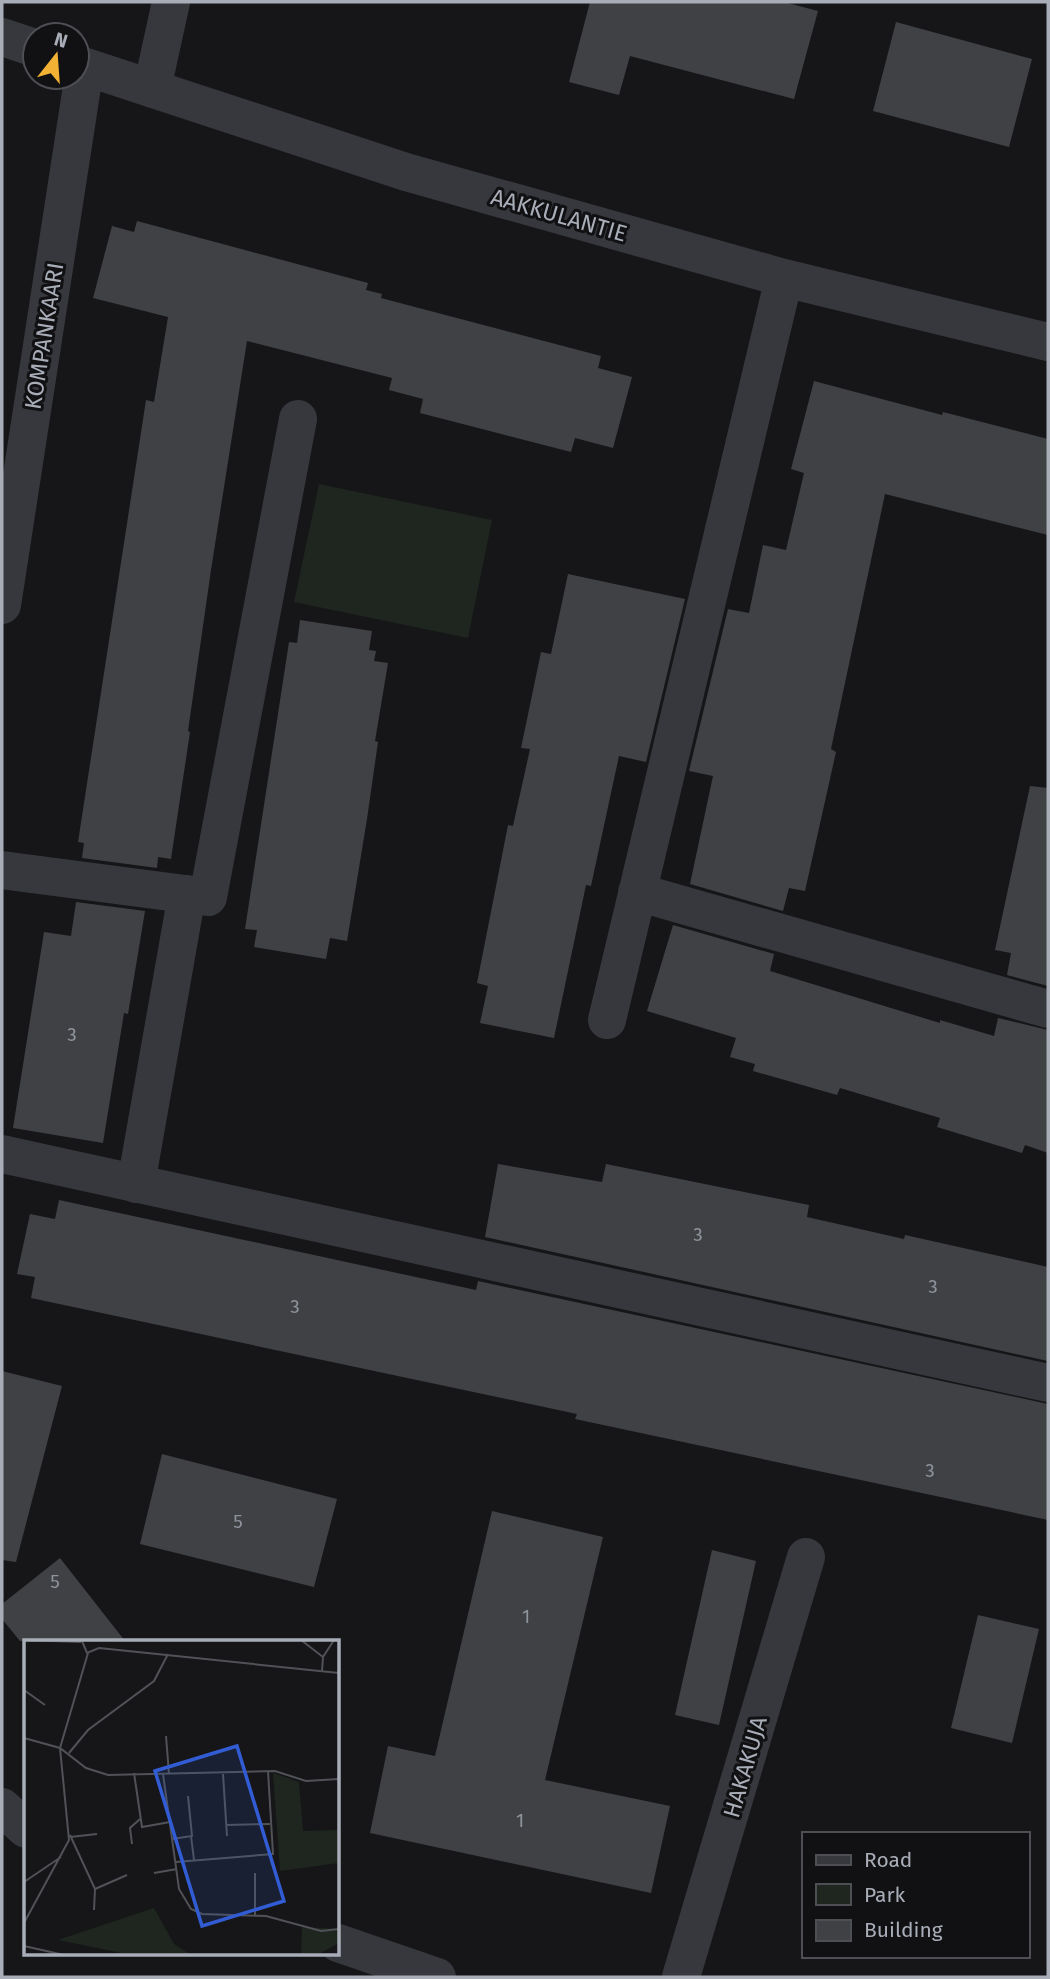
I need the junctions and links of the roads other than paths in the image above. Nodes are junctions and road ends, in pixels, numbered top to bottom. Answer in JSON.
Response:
{"nodes":[{"id":1,"x":171,"y":2,"type":"edge"},
{"id":2,"x":2,"y":37,"type":"edge"},
{"id":3,"x":21,"y":43,"type":"edge"},
{"id":4,"x":91,"y":69,"type":"edge"},
{"id":5,"x":152,"y":89,"type":"junction"},
{"id":6,"x":77,"y":91,"type":"edge"},
{"id":7,"x":784,"y":278,"type":"junction"},
{"id":8,"x":1048,"y":341,"type":"edge"},
{"id":9,"x":298,"y":419,"type":"dead end"},
{"id":10,"x":2,"y":605,"type":"edge"},
{"id":11,"x":2,"y":870,"type":"edge"},
{"id":12,"x":636,"y":891,"type":"junction"},
{"id":13,"x":187,"y":894,"type":"junction"},
{"id":14,"x":1048,"y":1009,"type":"edge"},
{"id":15,"x":607,"y":1020,"type":"dead end"},
{"id":16,"x":2,"y":1154,"type":"edge"},
{"id":17,"x":136,"y":1184,"type":"junction"},
{"id":18,"x":1048,"y":1383,"type":"edge"},
{"id":19,"x":806,"y":1557,"type":"dead end"},
{"id":20,"x":2,"y":1807,"type":"edge"},
{"id":21,"x":24,"y":1827,"type":"edge"},
{"id":22,"x":340,"y":1944,"type":"edge"},
{"id":23,"x":437,"y":1977,"type":"edge"},
{"id":24,"x":681,"y":1977,"type":"edge"}],
"edges":[{"from":1,"to":5,"type":"street"},
{"from":2,"to":3,"type":"street"},
{"from":4,"to":5,"type":"street","name":"AAKKULANTIE"},
{"from":5,"to":7,"type":"street","name":"AAKKULANTIE"},
{"from":6,"to":10,"type":"street","name":"KOMPANKAARI"},
{"from":7,"to":8,"type":"street","name":"AAKKULANTIE"},
{"from":7,"to":12,"type":"street"},
{"from":9,"to":13,"type":"street"},
{"from":11,"to":13,"type":"street"},
{"from":12,"to":14,"type":"street"},
{"from":12,"to":15,"type":"street"},
{"from":13,"to":17,"type":"street"},
{"from":16,"to":17,"type":"street"},
{"from":17,"to":18,"type":"street"},
{"from":19,"to":24,"type":"street","name":"HAKAKUJA"},
{"from":20,"to":21,"type":"street"},
{"from":22,"to":23,"type":"street"}]}
